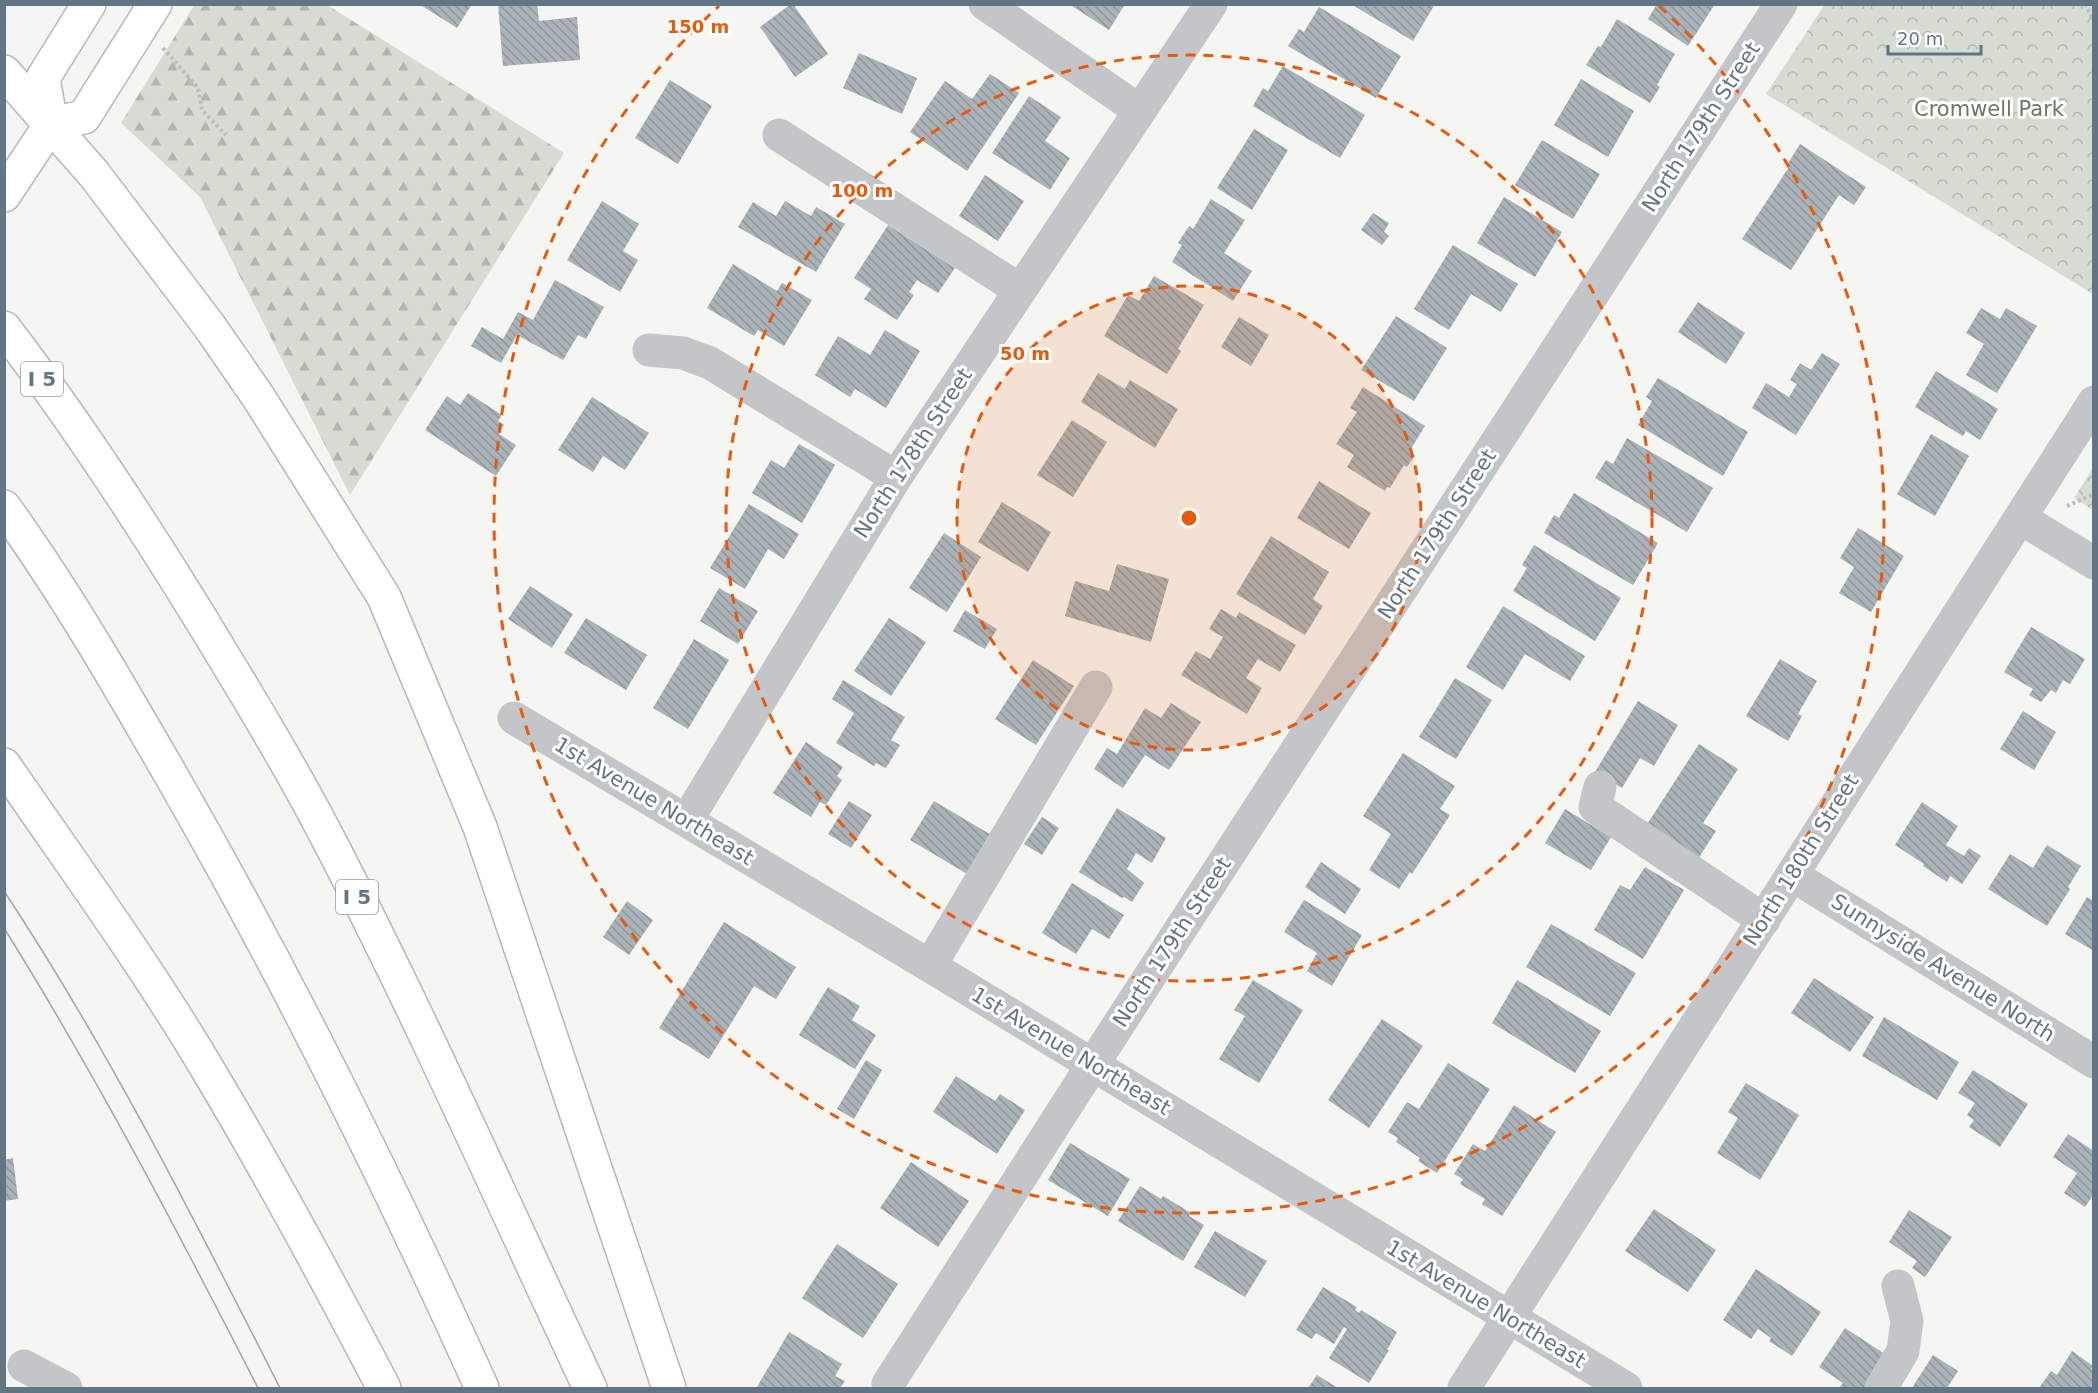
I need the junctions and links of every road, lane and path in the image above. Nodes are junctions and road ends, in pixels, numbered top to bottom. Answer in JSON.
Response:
{"nodes":[{"id":1,"x":89,"y":4,"type":"edge"},
{"id":2,"x":985,"y":4,"type":"edge"},
{"id":3,"x":1211,"y":4,"type":"edge"},
{"id":4,"x":1781,"y":4,"type":"edge"},
{"id":5,"x":2085,"y":4,"type":"edge"},
{"id":6,"x":149,"y":15,"type":"edge"},
{"id":7,"x":2094,"y":21,"type":"edge"},
{"id":8,"x":4,"y":72,"type":"edge"},
{"id":9,"x":1140,"y":111,"type":"junction"},
{"id":10,"x":51,"y":124,"type":"junction"},
{"id":11,"x":226,"y":135,"type":"dead end"},
{"id":12,"x":778,"y":135,"type":"dead end"},
{"id":13,"x":4,"y":195,"type":"edge"},
{"id":14,"x":1020,"y":290,"type":"junction"},
{"id":15,"x":4,"y":328,"type":"edge"},
{"id":16,"x":649,"y":350,"type":"dead end"},
{"id":17,"x":2094,"y":402,"type":"edge"},
{"id":18,"x":896,"y":477,"type":"junction"},
{"id":19,"x":10,"y":515,"type":"edge"},
{"id":20,"x":2020,"y":518,"type":"junction"},
{"id":21,"x":2094,"y":563,"type":"edge"},
{"id":22,"x":1096,"y":687,"type":"dead end"},
{"id":23,"x":514,"y":718,"type":"dead end"},
{"id":24,"x":4,"y":765,"type":"edge"},
{"id":25,"x":1600,"y":787,"type":"dead end"},
{"id":26,"x":687,"y":820,"type":"junction"},
{"id":27,"x":1792,"y":875,"type":"junction"},
{"id":28,"x":1764,"y":920,"type":"junction"},
{"id":29,"x":930,"y":966,"type":"junction"},
{"id":30,"x":2094,"y":1062,"type":"edge"},
{"id":31,"x":1093,"y":1064,"type":"junction"},
{"id":32,"x":1898,"y":1286,"type":"dead end"},
{"id":33,"x":1510,"y":1319,"type":"junction"},
{"id":34,"x":24,"y":1366,"type":"dead end"},
{"id":35,"x":888,"y":1384,"type":"dead end"},
{"id":36,"x":66,"y":1389,"type":"edge"},
{"id":37,"x":384,"y":1389,"type":"edge"},
{"id":38,"x":482,"y":1389,"type":"edge"},
{"id":39,"x":590,"y":1389,"type":"edge"},
{"id":40,"x":669,"y":1389,"type":"edge"},
{"id":41,"x":1464,"y":1389,"type":"edge"},
{"id":42,"x":1626,"y":1389,"type":"edge"},
{"id":43,"x":1881,"y":1389,"type":"edge"}],
"edges":[{"from":1,"to":10,"type":"main road"},
{"from":2,"to":9,"type":"street"},
{"from":3,"to":9,"type":"street","name":"North 178th Street"},
{"from":4,"to":31,"type":"street","name":"North 179th Street"},
{"from":5,"to":7,"type":"path"},
{"from":6,"to":10,"type":"main road"},
{"from":6,"to":11,"type":"path"},
{"from":8,"to":10,"type":"main road"},
{"from":9,"to":14,"type":"street","name":"North 178th Street"},
{"from":10,"to":13,"type":"main road"},
{"from":10,"to":40,"type":"main road"},
{"from":12,"to":14,"type":"street"},
{"from":14,"to":18,"type":"street","name":"North 178th Street"},
{"from":15,"to":39,"type":"main road","number":"I 5"},
{"from":16,"to":18,"type":"street"},
{"from":17,"to":20,"type":"street","name":"North 180th Street"},
{"from":18,"to":26,"type":"street","name":"North 178th Street"},
{"from":19,"to":38,"type":"main road"},
{"from":20,"to":21,"type":"street"},
{"from":20,"to":27,"type":"street","name":"North 180th Street"},
{"from":22,"to":29,"type":"street"},
{"from":23,"to":26,"type":"street","name":"1st Avenue Northeast"},
{"from":24,"to":37,"type":"main road"},
{"from":25,"to":28,"type":"street"},
{"from":26,"to":29,"type":"street","name":"1st Avenue Northeast"},
{"from":27,"to":28,"type":"street","name":"North 180th Street"},
{"from":27,"to":30,"type":"street","name":"Sunnyside Avenue North"},
{"from":28,"to":33,"type":"street","name":"North 180th Street"},
{"from":29,"to":31,"type":"street","name":"1st Avenue Northeast"},
{"from":31,"to":33,"type":"street","name":"1st Avenue Northeast"},
{"from":31,"to":35,"type":"street","name":"North 179th Street"},
{"from":32,"to":43,"type":"street"},
{"from":33,"to":41,"type":"street","name":"North 180th Street"},
{"from":33,"to":42,"type":"street","name":"1st Avenue Northeast"},
{"from":34,"to":36,"type":"street"}]}
